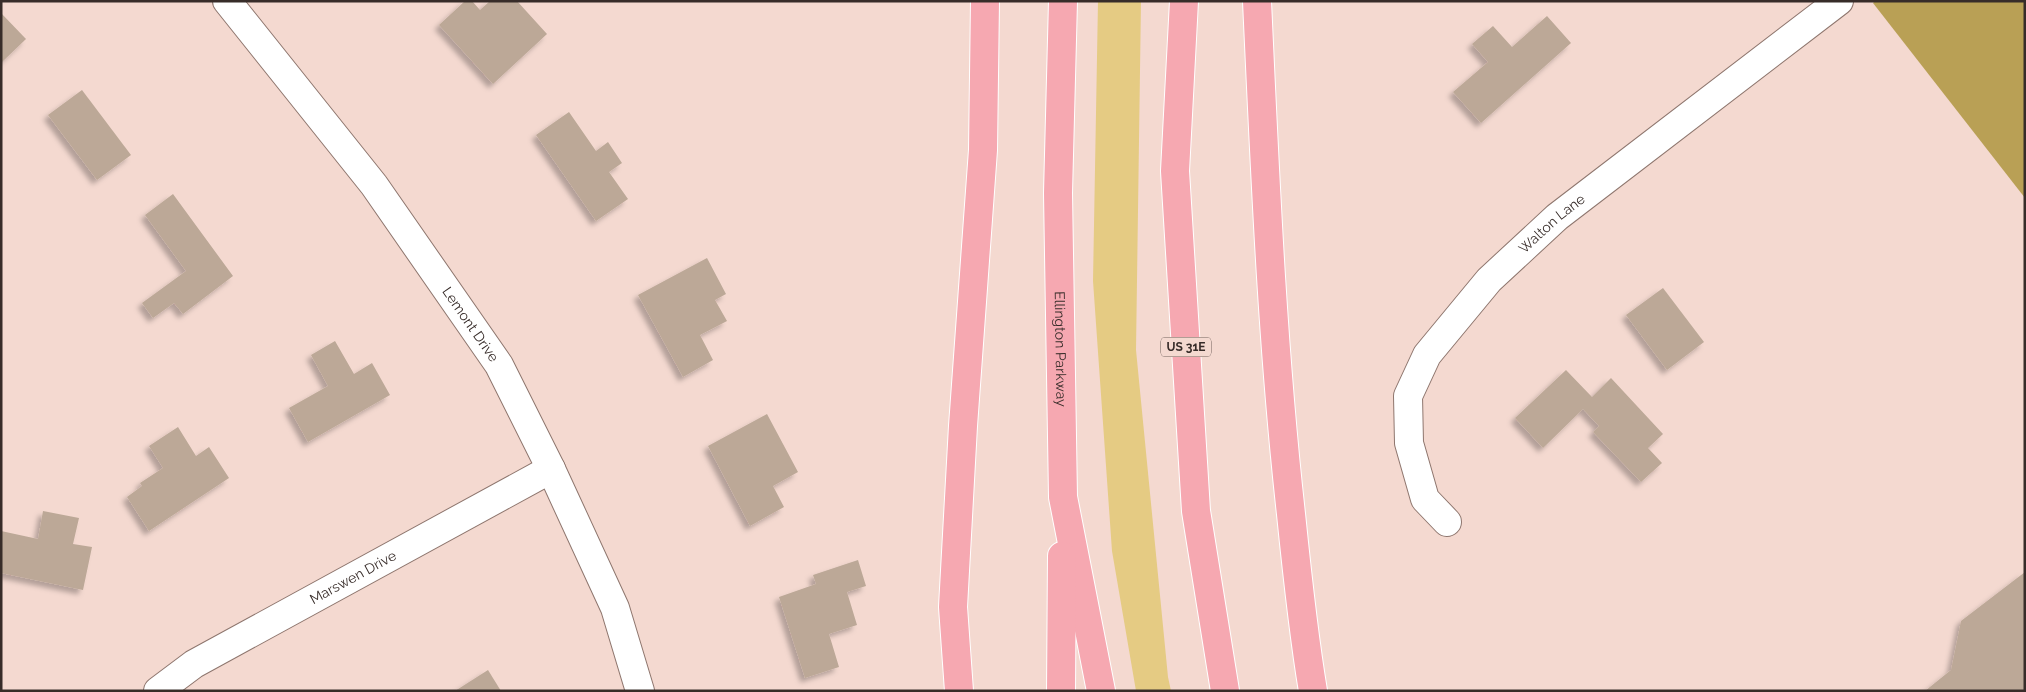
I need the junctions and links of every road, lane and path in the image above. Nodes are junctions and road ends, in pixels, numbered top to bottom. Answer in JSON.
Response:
{"nodes":[{"id":1,"x":226,"y":1,"type":"edge"},
{"id":2,"x":985,"y":1,"type":"edge"},
{"id":3,"x":1063,"y":1,"type":"edge"},
{"id":4,"x":1184,"y":1,"type":"edge"},
{"id":5,"x":1257,"y":1,"type":"edge"},
{"id":6,"x":1839,"y":1,"type":"edge"},
{"id":7,"x":551,"y":470,"type":"junction"},
{"id":8,"x":1063,"y":497,"type":"junction"},
{"id":9,"x":1448,"y":522,"type":"dead end"},
{"id":10,"x":158,"y":691,"type":"edge"},
{"id":11,"x":640,"y":691,"type":"edge"},
{"id":12,"x":959,"y":691,"type":"edge"},
{"id":13,"x":1062,"y":691,"type":"edge"},
{"id":14,"x":1101,"y":691,"type":"edge"},
{"id":15,"x":1225,"y":691,"type":"edge"},
{"id":16,"x":1314,"y":691,"type":"edge"}],
"edges":[{"from":1,"to":7,"type":"street","name":"Lemont Drive"},
{"from":2,"to":12,"type":"highway"},
{"from":3,"to":8,"type":"highway","name":"Ellington Parkway"},
{"from":4,"to":15,"type":"highway","number":"US 31E"},
{"from":5,"to":16,"type":"highway"},
{"from":6,"to":9,"type":"street","name":"Walton Lane"},
{"from":7,"to":10,"type":"street","name":"Marswen Drive"},
{"from":7,"to":11,"type":"street","name":"Lemont Drive"},
{"from":8,"to":13,"type":"highway"},
{"from":8,"to":14,"type":"highway","name":"Ellington Parkway"}]}
